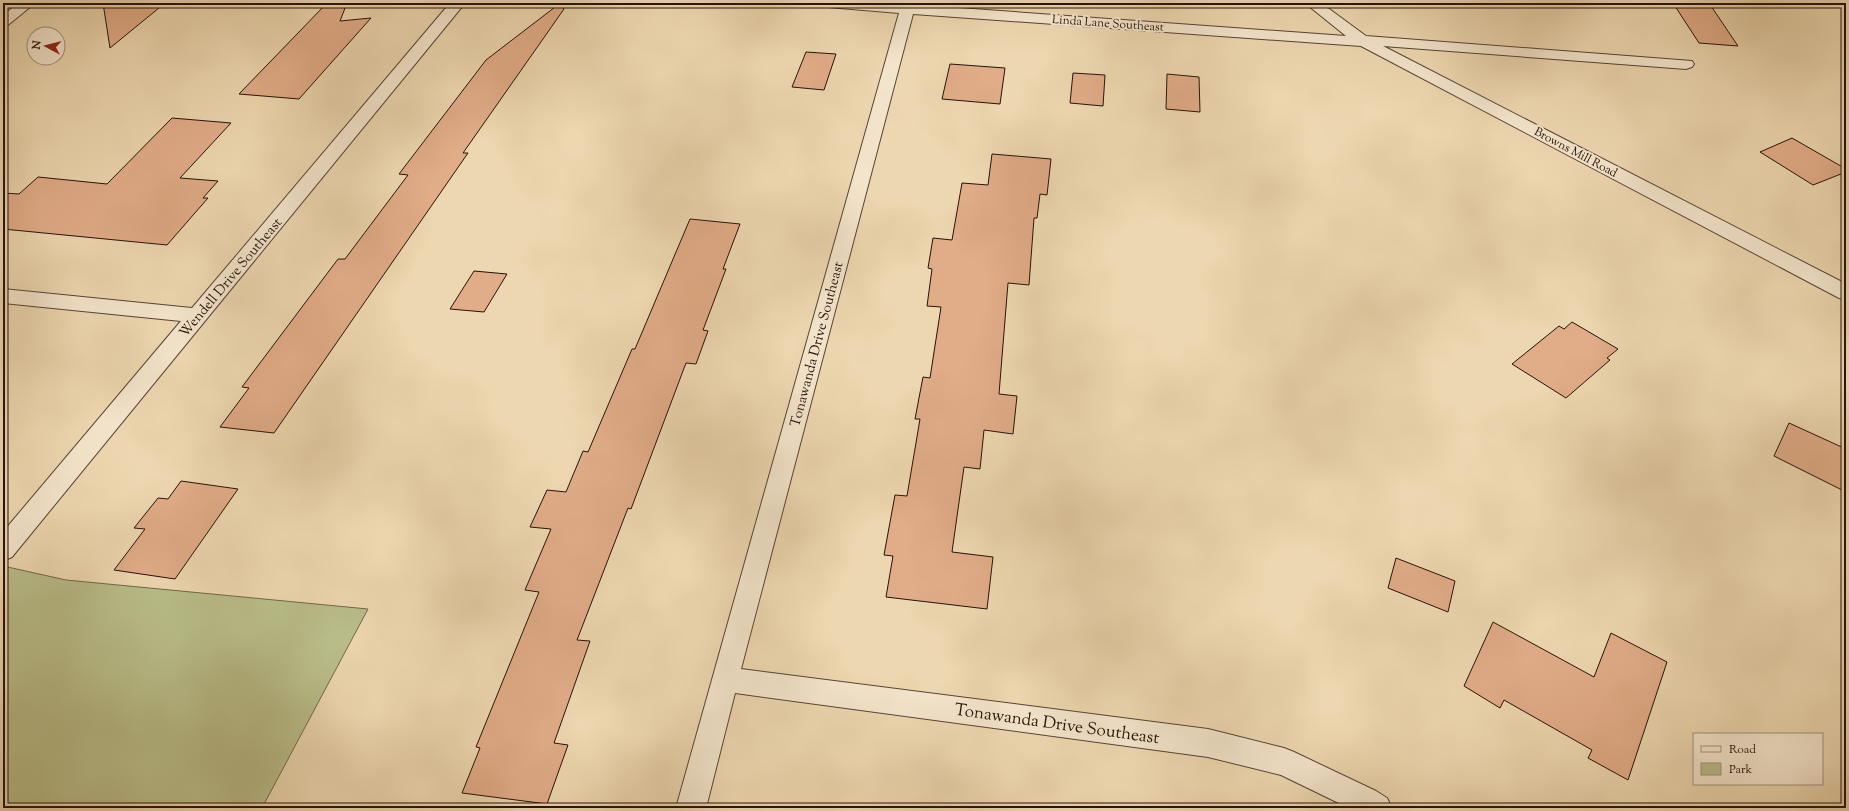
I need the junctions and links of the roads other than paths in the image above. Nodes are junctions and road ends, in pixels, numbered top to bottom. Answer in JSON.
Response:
{"nodes":[{"id":1,"x":28,"y":3,"type":"edge"},
{"id":2,"x":458,"y":3,"type":"edge"},
{"id":3,"x":828,"y":3,"type":"edge"},
{"id":4,"x":1312,"y":3,"type":"edge"},
{"id":5,"x":906,"y":9,"type":"junction"},
{"id":6,"x":3,"y":22,"type":"edge"},
{"id":7,"x":1363,"y":41,"type":"junction"},
{"id":8,"x":1686,"y":64,"type":"dead end"},
{"id":9,"x":1846,"y":293,"type":"edge"},
{"id":10,"x":3,"y":296,"type":"edge"},
{"id":11,"x":198,"y":316,"type":"junction"},
{"id":12,"x":3,"y":550,"type":"edge"},
{"id":13,"x":726,"y":679,"type":"junction"},
{"id":14,"x":691,"y":808,"type":"edge"},
{"id":15,"x":1377,"y":808,"type":"edge"}],
"edges":[{"from":1,"to":6,"type":"street"},
{"from":2,"to":11,"type":"street","name":"Wendell Drive Southeast"},
{"from":3,"to":5,"type":"street","name":"Linda Lane Southeast"},
{"from":4,"to":7,"type":"street","name":"Browns Mill Road"},
{"from":5,"to":7,"type":"street","name":"Linda Lane Southeast"},
{"from":5,"to":13,"type":"street","name":"Tonawanda Drive Southeast"},
{"from":7,"to":8,"type":"street","name":"Linda Lane Southeast"},
{"from":7,"to":9,"type":"street","name":"Browns Mill Road"},
{"from":10,"to":11,"type":"street"},
{"from":11,"to":12,"type":"street","name":"Wendell Drive Southeast"},
{"from":13,"to":14,"type":"street","name":"Tonawanda Drive Southeast"},
{"from":13,"to":15,"type":"street","name":"Tonawanda Drive Southeast"}]}
